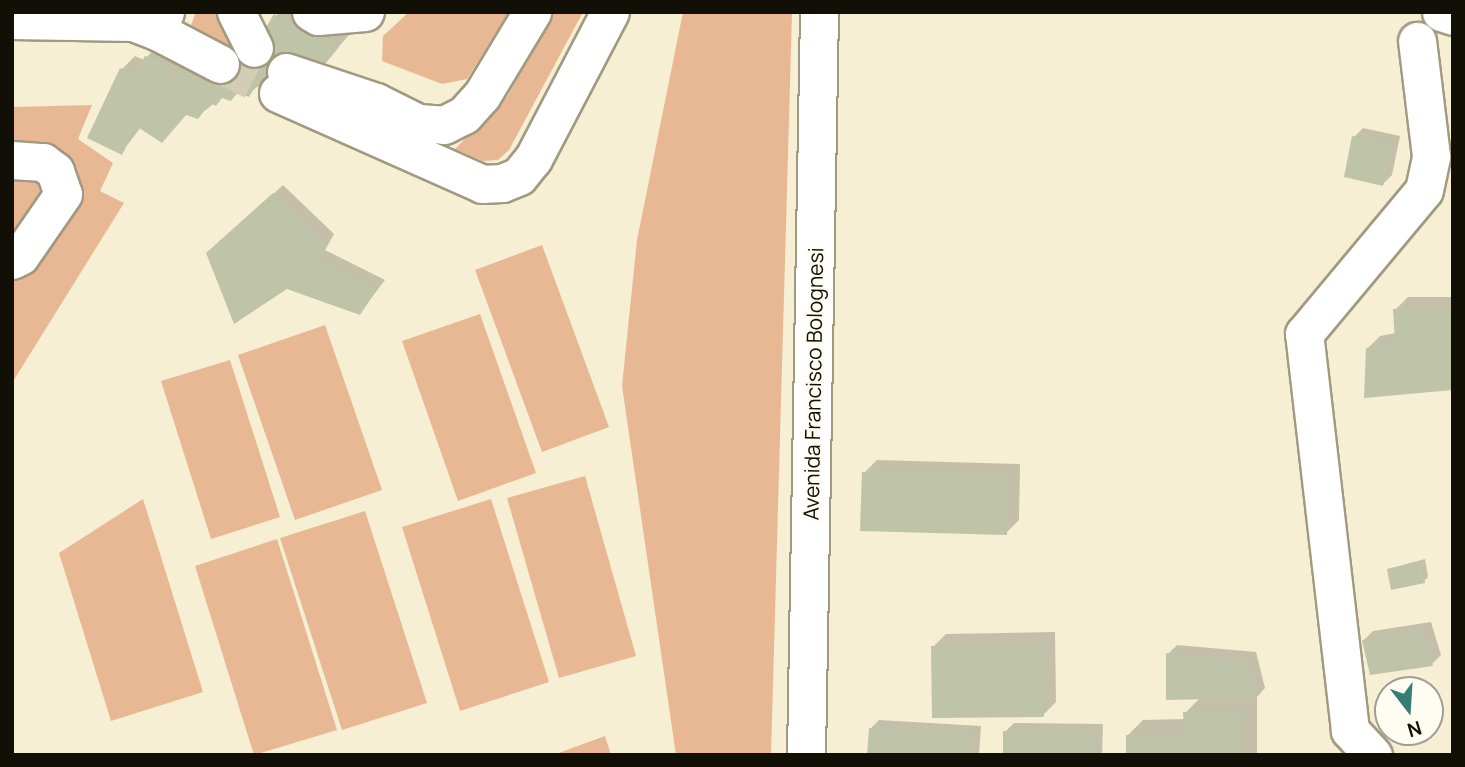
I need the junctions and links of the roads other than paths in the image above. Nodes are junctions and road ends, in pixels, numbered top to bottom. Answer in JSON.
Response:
{"nodes":[{"id":1,"x":236,"y":12,"type":"edge"},
{"id":2,"x":311,"y":12,"type":"edge"},
{"id":3,"x":365,"y":12,"type":"edge"},
{"id":4,"x":531,"y":12,"type":"edge"},
{"id":5,"x":610,"y":12,"type":"edge"},
{"id":6,"x":819,"y":12,"type":"edge"},
{"id":7,"x":1441,"y":12,"type":"edge"},
{"id":8,"x":1453,"y":16,"type":"edge"},
{"id":9,"x":12,"y":20,"type":"edge"},
{"id":10,"x":161,"y":22,"type":"edge"},
{"id":11,"x":1417,"y":41,"type":"dead end"},
{"id":12,"x":254,"y":48,"type":"tunnel mouth"},
{"id":13,"x":220,"y":64,"type":"tunnel mouth"},
{"id":14,"x":444,"y":125,"type":"junction"},
{"id":15,"x":12,"y":160,"type":"edge"},
{"id":16,"x":451,"y":169,"type":"junction"},
{"id":17,"x":12,"y":260,"type":"edge"},
{"id":18,"x":806,"y":755,"type":"edge"},
{"id":19,"x":1373,"y":755,"type":"edge"}],
"edges":[{"from":1,"to":12,"type":"street"},
{"from":2,"to":3,"type":"street"},
{"from":4,"to":14,"type":"street"},
{"from":5,"to":16,"type":"street"},
{"from":6,"to":18,"type":"street","name":"Avenida Francisco Bolognesi"},
{"from":7,"to":8,"type":"street"},
{"from":9,"to":10,"type":"street"},
{"from":10,"to":13,"type":"street"},
{"from":11,"to":19,"type":"street"},
{"from":14,"to":16,"type":"street"},
{"from":14,"to":16,"type":"street"},
{"from":15,"to":17,"type":"street"}]}
